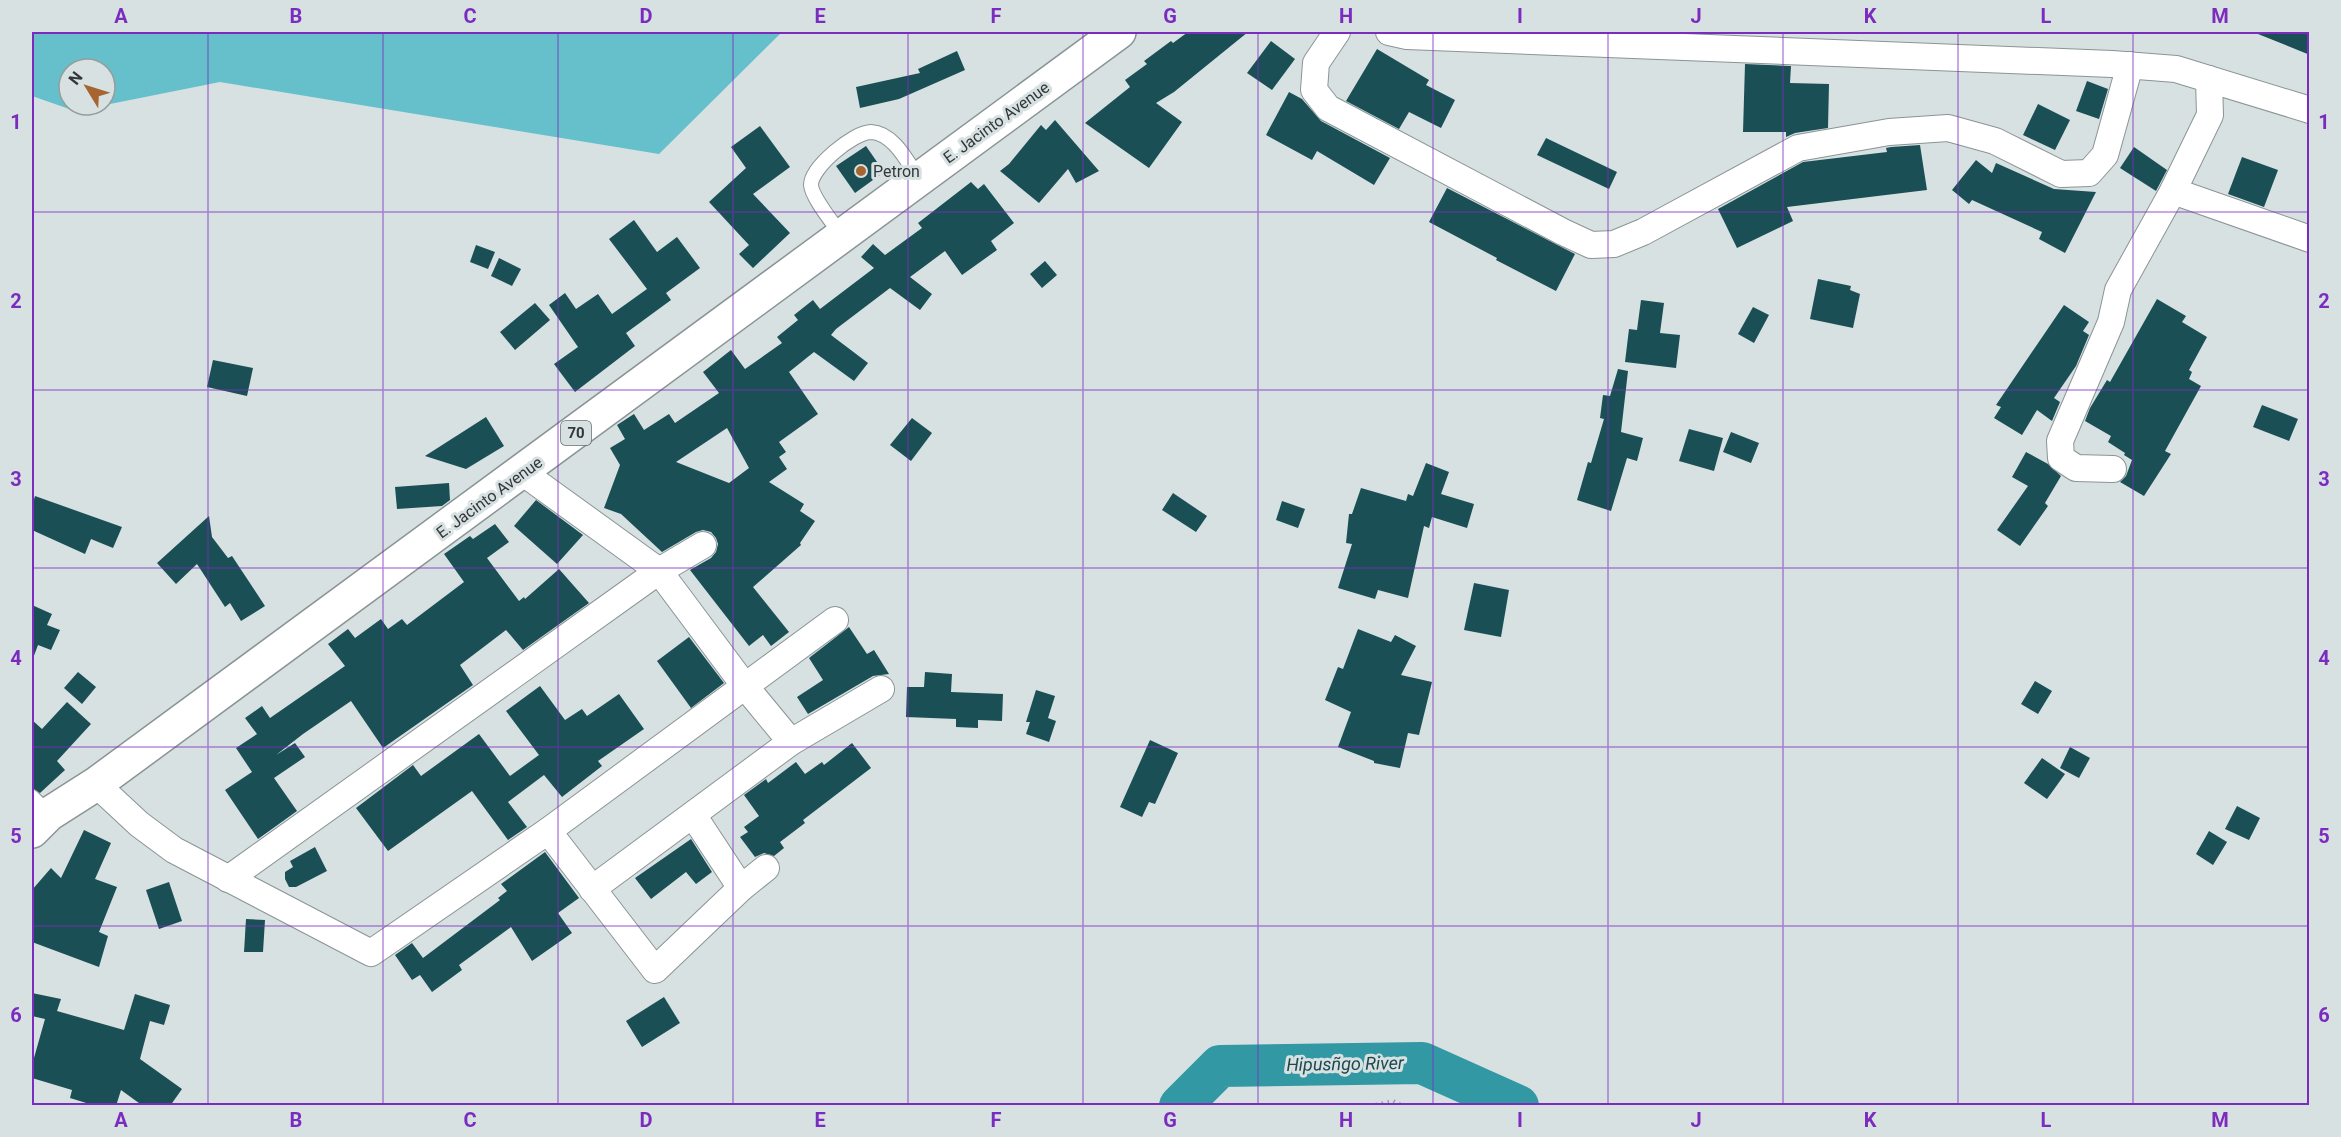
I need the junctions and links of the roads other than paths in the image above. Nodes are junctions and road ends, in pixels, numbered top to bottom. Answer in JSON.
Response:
{"nodes":[{"id":1,"x":1119,"y":32,"type":"edge"},
{"id":2,"x":1337,"y":32,"type":"edge"},
{"id":3,"x":1389,"y":32,"type":"edge"},
{"id":4,"x":2130,"y":65,"type":"junction"},
{"id":5,"x":2209,"y":79,"type":"junction"},
{"id":6,"x":2310,"y":110,"type":"edge"},
{"id":7,"x":919,"y":179,"type":"junction"},
{"id":8,"x":2173,"y":191,"type":"junction"},
{"id":9,"x":842,"y":236,"type":"junction"},
{"id":10,"x":2310,"y":239,"type":"edge"},
{"id":11,"x":2113,"y":469,"type":"dead end"},
{"id":12,"x":522,"y":472,"type":"junction"},
{"id":13,"x":703,"y":545,"type":"dead end"},
{"id":14,"x":659,"y":572,"type":"junction"},
{"id":15,"x":835,"y":620,"type":"dead end"},
{"id":16,"x":744,"y":685,"type":"junction"},
{"id":17,"x":881,"y":689,"type":"dead end"},
{"id":18,"x":791,"y":742,"type":"junction"},
{"id":19,"x":96,"y":784,"type":"junction"},
{"id":20,"x":37,"y":814,"type":"edge"},
{"id":21,"x":693,"y":815,"type":"junction"},
{"id":22,"x":548,"y":831,"type":"junction"},
{"id":23,"x":766,"y":868,"type":"dead end"},
{"id":24,"x":228,"y":879,"type":"junction"},
{"id":25,"x":741,"y":888,"type":"junction"},
{"id":26,"x":592,"y":889,"type":"junction"}],
"edges":[{"from":1,"to":7,"type":"main road","name":"E. Jacinto Avenue","number":"70"},
{"from":2,"to":4,"type":"street"},
{"from":3,"to":4,"type":"street"},
{"from":4,"to":5,"type":"street"},
{"from":5,"to":6,"type":"street"},
{"from":5,"to":8,"type":"street"},
{"from":7,"to":9,"type":"main road","name":"E. Jacinto Avenue","number":"70"},
{"from":7,"to":9,"type":"lane"},
{"from":8,"to":10,"type":"street"},
{"from":8,"to":11,"type":"street"},
{"from":9,"to":12,"type":"main road","name":"E. Jacinto Avenue","number":"70"},
{"from":12,"to":14,"type":"street"},
{"from":12,"to":19,"type":"main road","name":"E. Jacinto Avenue","number":"70"},
{"from":13,"to":14,"type":"street"},
{"from":14,"to":16,"type":"street"},
{"from":14,"to":24,"type":"street"},
{"from":15,"to":16,"type":"street"},
{"from":16,"to":18,"type":"street"},
{"from":16,"to":22,"type":"street"},
{"from":17,"to":18,"type":"street"},
{"from":18,"to":21,"type":"street"},
{"from":19,"to":20,"type":"main road","name":"E. Jacinto Avenue","number":"70"},
{"from":19,"to":24,"type":"street"},
{"from":21,"to":25,"type":"street"},
{"from":21,"to":26,"type":"street"},
{"from":22,"to":24,"type":"street"},
{"from":22,"to":26,"type":"street"},
{"from":23,"to":25,"type":"street"},
{"from":25,"to":26,"type":"street"}]}
